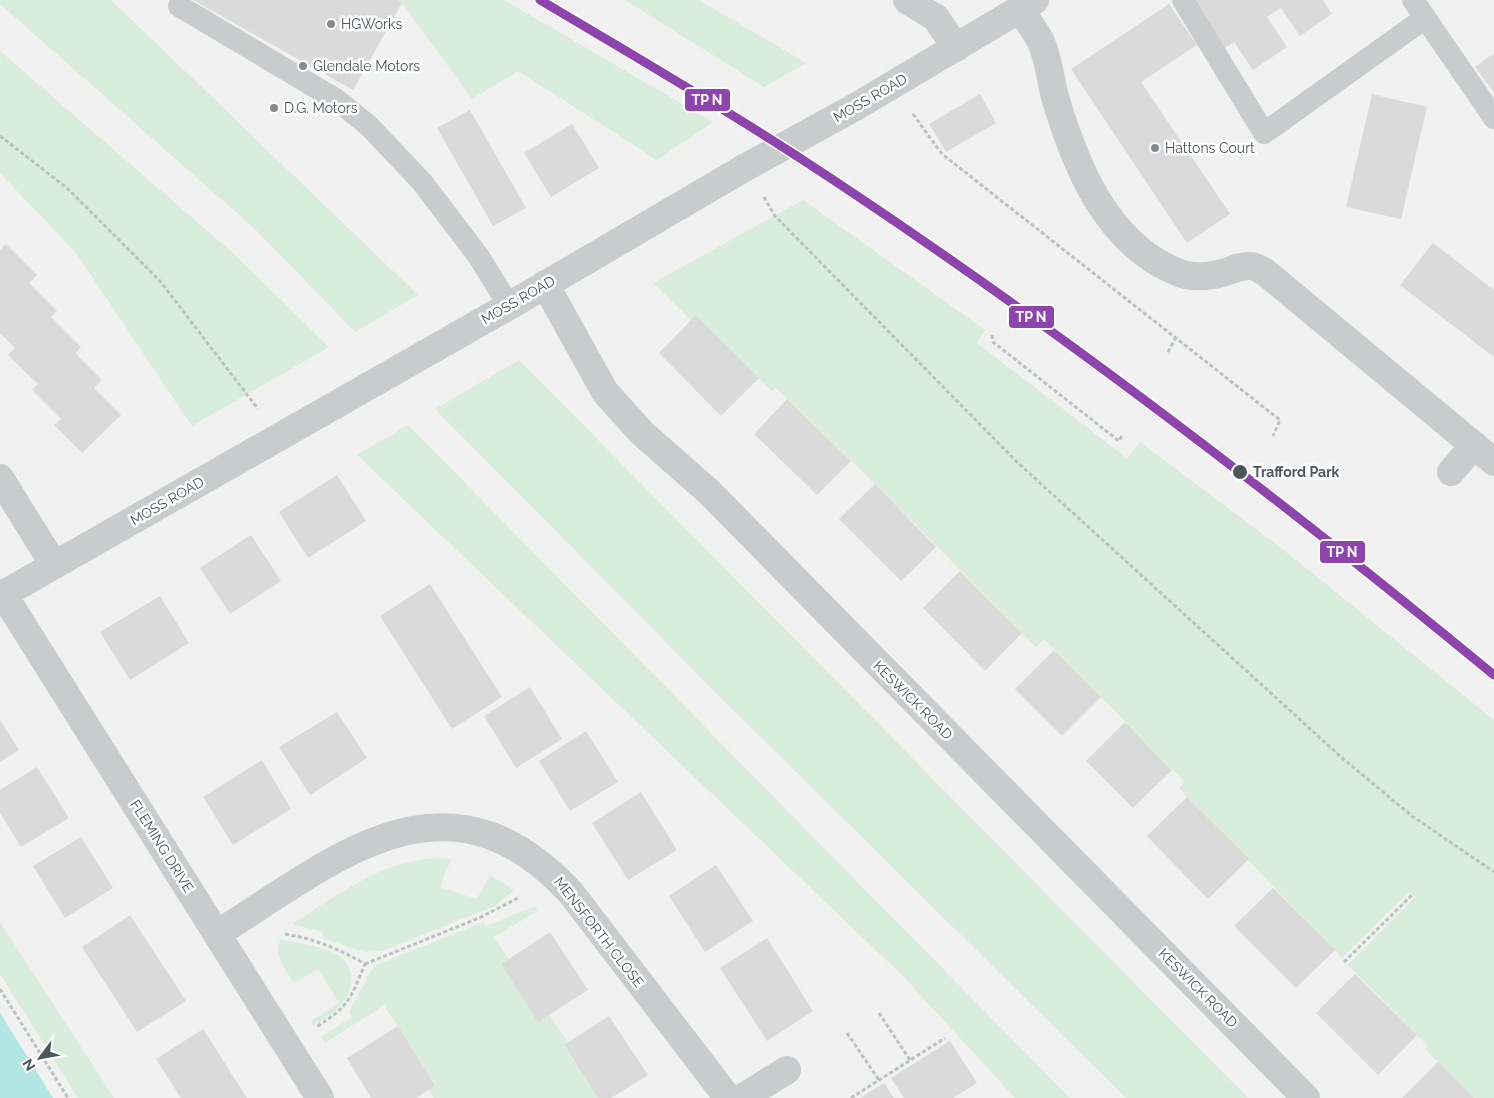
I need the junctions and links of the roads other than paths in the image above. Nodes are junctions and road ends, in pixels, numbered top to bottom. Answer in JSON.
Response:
{"nodes":[{"id":1,"x":907,"y":0,"type":"edge"},
{"id":2,"x":1182,"y":0,"type":"edge"},
{"id":3,"x":1027,"y":5,"type":"edge"},
{"id":4,"x":178,"y":6,"type":"dead end"},
{"id":5,"x":1419,"y":9,"type":"edge"},
{"id":6,"x":956,"y":48,"type":"junction"},
{"id":7,"x":1494,"y":118,"type":"edge"},
{"id":8,"x":546,"y":284,"type":"junction"},
{"id":9,"x":509,"y":306,"type":"junction"},
{"id":10,"x":1474,"y":445,"type":"junction"},
{"id":11,"x":1494,"y":462,"type":"edge"},
{"id":12,"x":1451,"y":472,"type":"dead end"},
{"id":13,"x":0,"y":478,"type":"edge"},
{"id":14,"x":54,"y":565,"type":"junction"},
{"id":15,"x":2,"y":595,"type":"edge"},
{"id":16,"x":217,"y":934,"type":"junction"},
{"id":17,"x":787,"y":1070,"type":"dead end"},
{"id":18,"x":320,"y":1098,"type":"edge"},
{"id":19,"x":728,"y":1098,"type":"edge"},
{"id":20,"x":742,"y":1098,"type":"edge"},
{"id":21,"x":1306,"y":1098,"type":"edge"}],
"edges":[{"from":1,"to":6,"type":"street"},
{"from":2,"to":5,"type":"lane"},
{"from":3,"to":6,"type":"street","name":"MOSS ROAD"},
{"from":3,"to":10,"type":"street"},
{"from":4,"to":9,"type":"lane"},
{"from":5,"to":7,"type":"lane"},
{"from":6,"to":8,"type":"street","name":"MOSS ROAD"},
{"from":8,"to":9,"type":"street","name":"MOSS ROAD"},
{"from":8,"to":21,"type":"street","name":"KESWICK ROAD"},
{"from":9,"to":14,"type":"street","name":"MOSS ROAD"},
{"from":10,"to":11,"type":"street"},
{"from":10,"to":12,"type":"street"},
{"from":13,"to":14,"type":"street"},
{"from":14,"to":15,"type":"street","name":"MOSS ROAD"},
{"from":15,"to":16,"type":"street","name":"FLEMING DRIVE"},
{"from":16,"to":18,"type":"street","name":"FLEMING DRIVE"},
{"from":16,"to":19,"type":"street","name":"MENSFORTH CLOSE"},
{"from":17,"to":20,"type":"street"}]}
